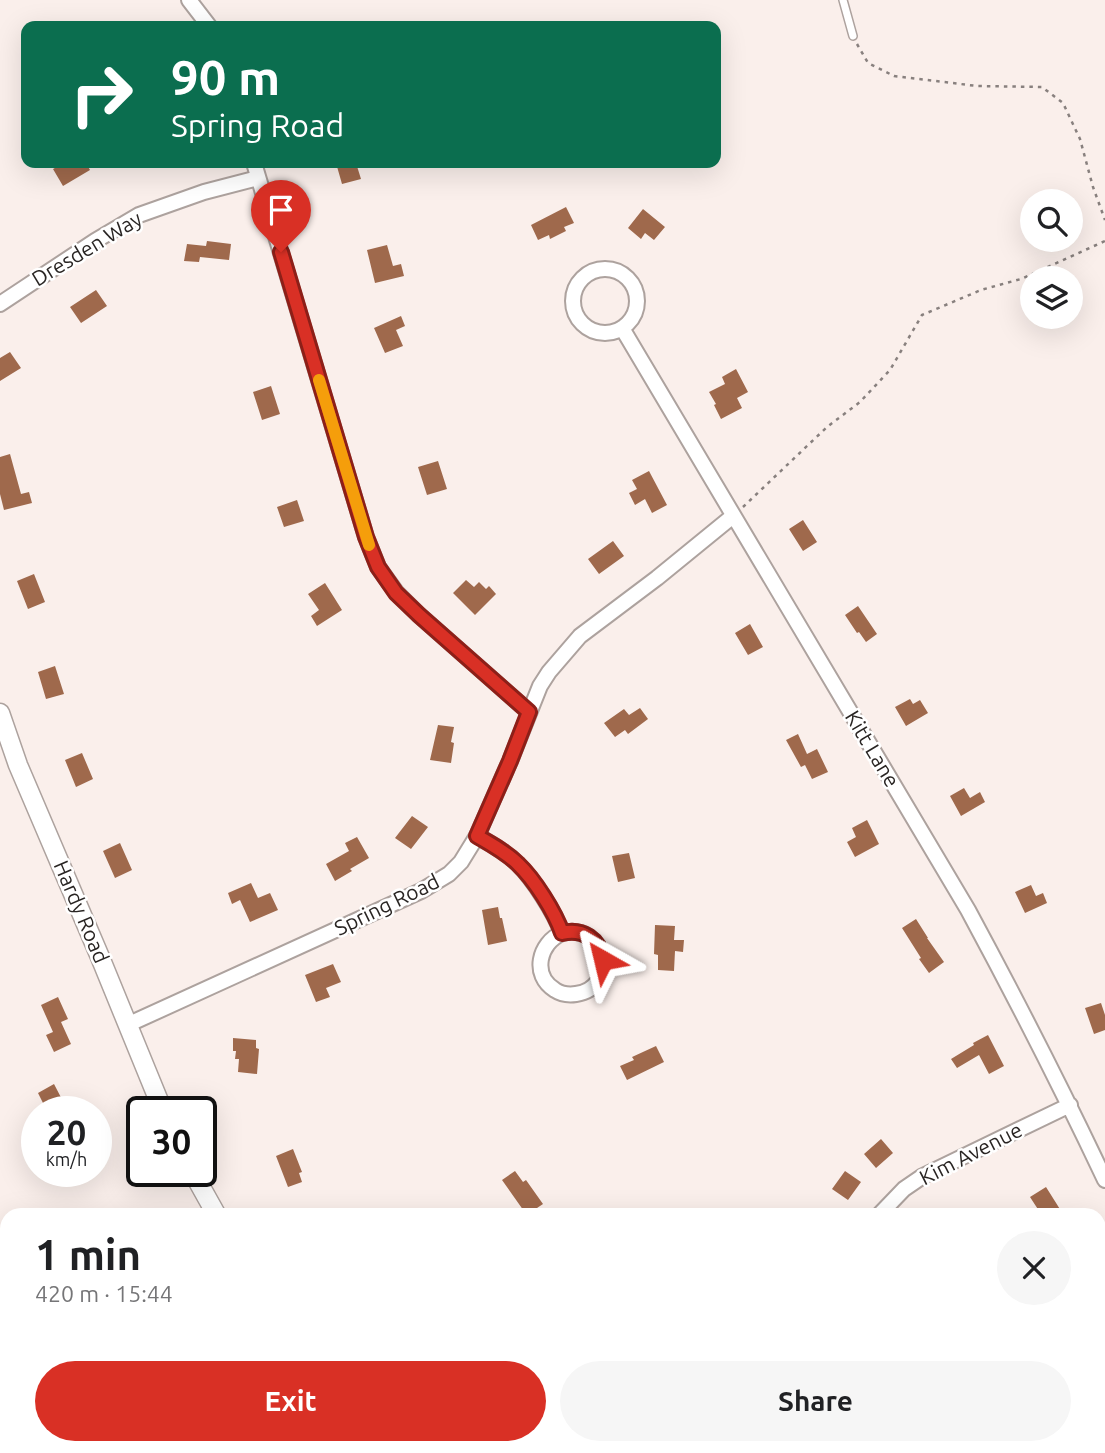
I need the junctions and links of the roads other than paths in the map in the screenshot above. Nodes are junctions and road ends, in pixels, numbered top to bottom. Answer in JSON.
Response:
{"nodes":[{"id":1,"x":189,"y":0,"type":"edge"},
{"id":2,"x":843,"y":0,"type":"edge"},
{"id":3,"x":205,"y":21,"type":"edge"},
{"id":4,"x":853,"y":36,"type":"road end"},
{"id":5,"x":255,"y":168,"type":"edge"},
{"id":6,"x":258,"y":178,"type":"junction"},
{"id":7,"x":0,"y":304,"type":"edge"},
{"id":8,"x":622,"y":328,"type":"junction"},
{"id":9,"x":733,"y":516,"type":"junction"},
{"id":10,"x":529,"y":712,"type":"junction"},
{"id":11,"x":0,"y":713,"type":"edge"},
{"id":12,"x":477,"y":836,"type":"junction"},
{"id":13,"x":562,"y":933,"type":"junction"},
{"id":14,"x":127,"y":1025,"type":"junction"},
{"id":15,"x":157,"y":1096,"type":"edge"},
{"id":16,"x":1069,"y":1105,"type":"junction"},
{"id":17,"x":1105,"y":1180,"type":"edge"},
{"id":18,"x":201,"y":1187,"type":"edge"},
{"id":19,"x":213,"y":1208,"type":"edge"},
{"id":20,"x":886,"y":1208,"type":"edge"}],
"edges":[{"from":1,"to":3,"type":"street"},
{"from":2,"to":4,"type":"lane"},
{"from":5,"to":6,"type":"street"},
{"from":6,"to":7,"type":"street","name":"Dresden Way"},
{"from":6,"to":10,"type":"street"},
{"from":8,"to":8,"type":"street"},
{"from":8,"to":9,"type":"street","name":"Kitt Lane"},
{"from":9,"to":10,"type":"street","name":"Spring Road"},
{"from":9,"to":16,"type":"street","name":"Kitt Lane"},
{"from":10,"to":12,"type":"street","name":"Spring Road"},
{"from":11,"to":14,"type":"street","name":"Hardy Road"},
{"from":12,"to":13,"type":"street"},
{"from":12,"to":14,"type":"street","name":"Spring Road"},
{"from":13,"to":13,"type":"street"},
{"from":14,"to":15,"type":"street","name":"Hardy Road"},
{"from":16,"to":17,"type":"street","name":"Kitt Lane"},
{"from":16,"to":20,"type":"street","name":"Kim Avenue"},
{"from":18,"to":19,"type":"street"}]}
